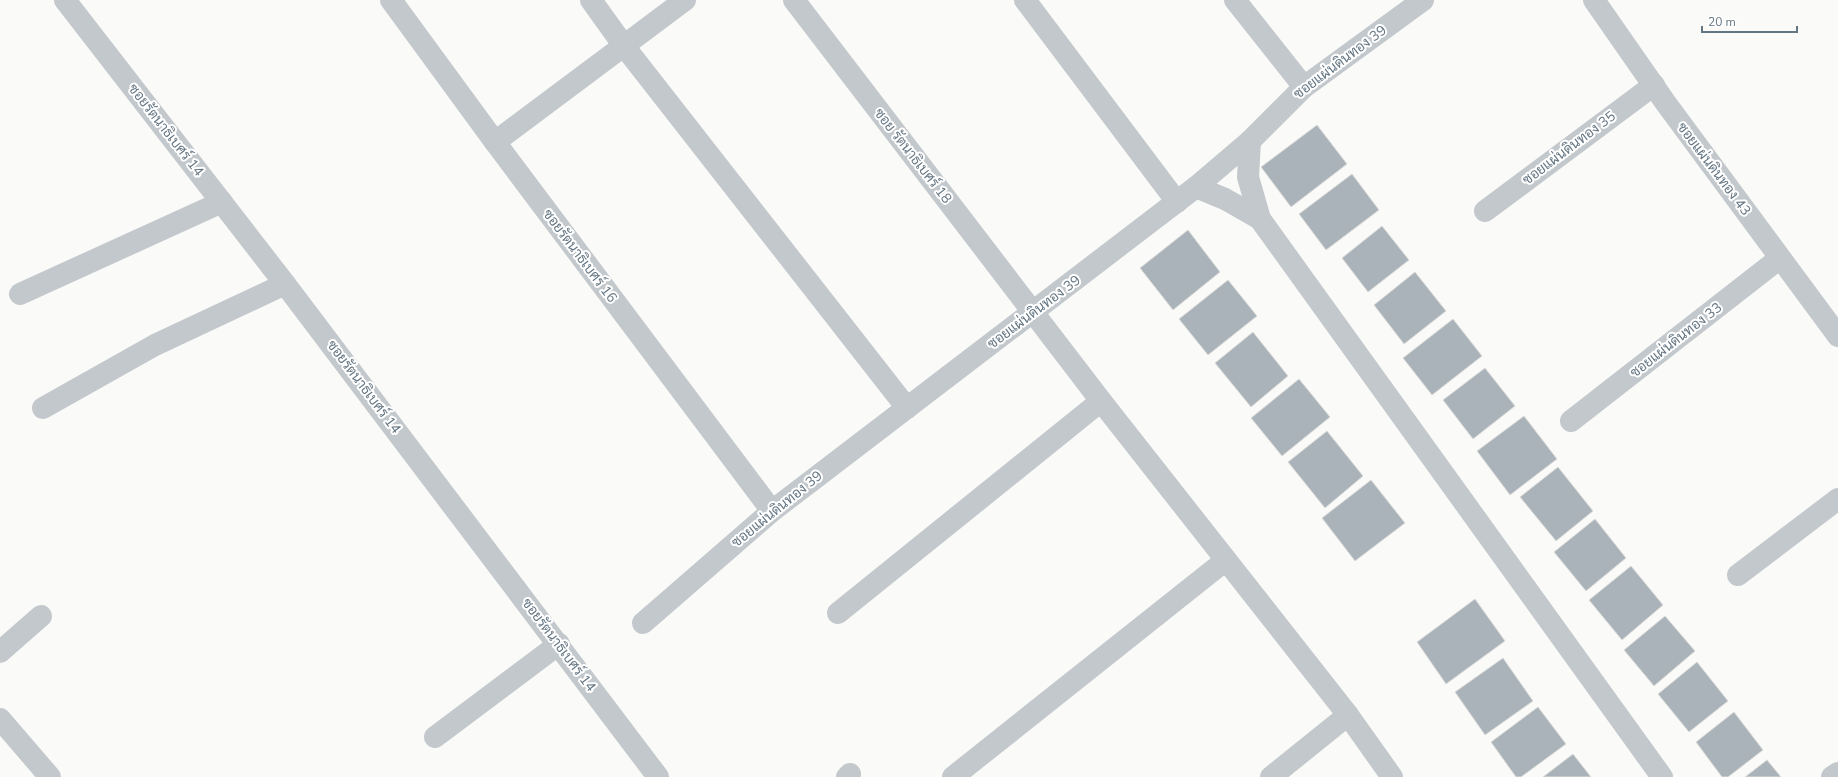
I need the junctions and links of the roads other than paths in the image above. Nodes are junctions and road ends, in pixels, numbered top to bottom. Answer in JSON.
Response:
{"nodes":[{"id":1,"x":65,"y":0,"type":"edge"},
{"id":2,"x":391,"y":0,"type":"edge"},
{"id":3,"x":591,"y":0,"type":"edge"},
{"id":4,"x":685,"y":0,"type":"edge"},
{"id":5,"x":794,"y":0,"type":"edge"},
{"id":6,"x":1025,"y":0,"type":"edge"},
{"id":7,"x":1235,"y":0,"type":"edge"},
{"id":8,"x":1423,"y":0,"type":"edge"},
{"id":9,"x":1594,"y":0,"type":"edge"},
{"id":10,"x":624,"y":46,"type":"junction"},
{"id":11,"x":1654,"y":85,"type":"junction"},
{"id":12,"x":1304,"y":87,"type":"junction"},
{"id":13,"x":1250,"y":141,"type":"junction"},
{"id":14,"x":495,"y":142,"type":"junction"},
{"id":15,"x":1196,"y":187,"type":"junction"},
{"id":16,"x":222,"y":202,"type":"junction"},
{"id":17,"x":1178,"y":202,"type":"junction"},
{"id":18,"x":1485,"y":211,"type":"dead end"},
{"id":19,"x":1260,"y":219,"type":"junction"},
{"id":20,"x":1780,"y":258,"type":"junction"},
{"id":21,"x":285,"y":284,"type":"junction"},
{"id":22,"x":20,"y":294,"type":"dead end"},
{"id":23,"x":1034,"y":312,"type":"junction"},
{"id":24,"x":1838,"y":336,"type":"edge"},
{"id":25,"x":1101,"y":402,"type":"junction"},
{"id":26,"x":43,"y":408,"type":"dead end"},
{"id":27,"x":907,"y":408,"type":"junction"},
{"id":28,"x":1571,"y":421,"type":"dead end"},
{"id":29,"x":1838,"y":499,"type":"edge"},
{"id":30,"x":772,"y":511,"type":"junction"},
{"id":31,"x":1226,"y":560,"type":"junction"},
{"id":32,"x":1738,"y":575,"type":"dead end"},
{"id":33,"x":838,"y":613,"type":"dead end"},
{"id":34,"x":41,"y":616,"type":"dead end"},
{"id":35,"x":643,"y":623,"type":"dead end"},
{"id":36,"x":559,"y":644,"type":"junction"},
{"id":37,"x":0,"y":652,"type":"edge"},
{"id":38,"x":1348,"y":715,"type":"junction"},
{"id":39,"x":0,"y":719,"type":"edge"},
{"id":40,"x":435,"y":737,"type":"dead end"},
{"id":41,"x":1838,"y":773,"type":"edge"},
{"id":42,"x":50,"y":777,"type":"edge"},
{"id":43,"x":658,"y":777,"type":"edge"},
{"id":44,"x":953,"y":777,"type":"edge"},
{"id":45,"x":1271,"y":777,"type":"edge"},
{"id":46,"x":1392,"y":777,"type":"edge"},
{"id":47,"x":1662,"y":777,"type":"edge"},
{"id":48,"x":1832,"y":777,"type":"edge"}],
"edges":[{"from":1,"to":16,"type":"street","name":"ซอยรัตนาธิเบศร์ 14"},
{"from":2,"to":14,"type":"street","name":"ซอยรัตนาธิเบศร์ 16"},
{"from":3,"to":10,"type":"street"},
{"from":4,"to":10,"type":"street"},
{"from":5,"to":23,"type":"street","name":"ซอย รัตนาธิเบศร์ 18"},
{"from":6,"to":17,"type":"street"},
{"from":7,"to":12,"type":"street"},
{"from":8,"to":12,"type":"street","name":"ซอยแผ่นดินทอง 39"},
{"from":9,"to":11,"type":"street","name":"ซอยแผ่นดินทอง 43"},
{"from":10,"to":14,"type":"street"},
{"from":10,"to":27,"type":"street"},
{"from":11,"to":18,"type":"street","name":"ซอยแผ่นดินทอง 35"},
{"from":11,"to":20,"type":"street","name":"ซอยแผ่นดินทอง 43"},
{"from":12,"to":13,"type":"street","name":"ซอยแผ่นดินทอง 39"},
{"from":13,"to":15,"type":"street","name":"ซอยแผ่นดินทอง 39"},
{"from":13,"to":19,"type":"street"},
{"from":14,"to":30,"type":"street","name":"ซอยรัตนาธิเบศร์ 16"},
{"from":15,"to":17,"type":"street","name":"ซอยแผ่นดินทอง 39"},
{"from":15,"to":19,"type":"street"},
{"from":16,"to":21,"type":"street","name":"ซอยรัตนาธิเบศร์ 14"},
{"from":16,"to":22,"type":"street"},
{"from":17,"to":23,"type":"street","name":"ซอยแผ่นดินทอง 39"},
{"from":19,"to":47,"type":"street"},
{"from":20,"to":24,"type":"street","name":"ซอยแผ่นดินทอง 43"},
{"from":20,"to":28,"type":"street","name":"ซอยแผ่นดินทอง 33"},
{"from":21,"to":26,"type":"street"},
{"from":21,"to":36,"type":"street","name":"ซอยรัตนาธิเบศร์ 14"},
{"from":23,"to":25,"type":"street","name":"ซอย รัตนาธิเบศร์ 18"},
{"from":23,"to":27,"type":"street","name":"ซอยแผ่นดินทอง 39"},
{"from":25,"to":31,"type":"street","name":"ซอย รัตนาธิเบศร์ 18"},
{"from":25,"to":33,"type":"street"},
{"from":27,"to":30,"type":"street","name":"ซอยแผ่นดินทอง 39"},
{"from":29,"to":32,"type":"street"},
{"from":30,"to":35,"type":"street","name":"ซอยแผ่นดินทอง 39"},
{"from":31,"to":38,"type":"street","name":"ซอย รัตนาธิเบศร์ 18"},
{"from":31,"to":44,"type":"street"},
{"from":34,"to":37,"type":"street"},
{"from":36,"to":40,"type":"street"},
{"from":36,"to":43,"type":"street","name":"ซอยรัตนาธิเบศร์ 14"},
{"from":38,"to":45,"type":"street"},
{"from":38,"to":46,"type":"street","name":"ซอย รัตนาธิเบศร์ 18"},
{"from":39,"to":42,"type":"street"},
{"from":41,"to":48,"type":"street"}]}
